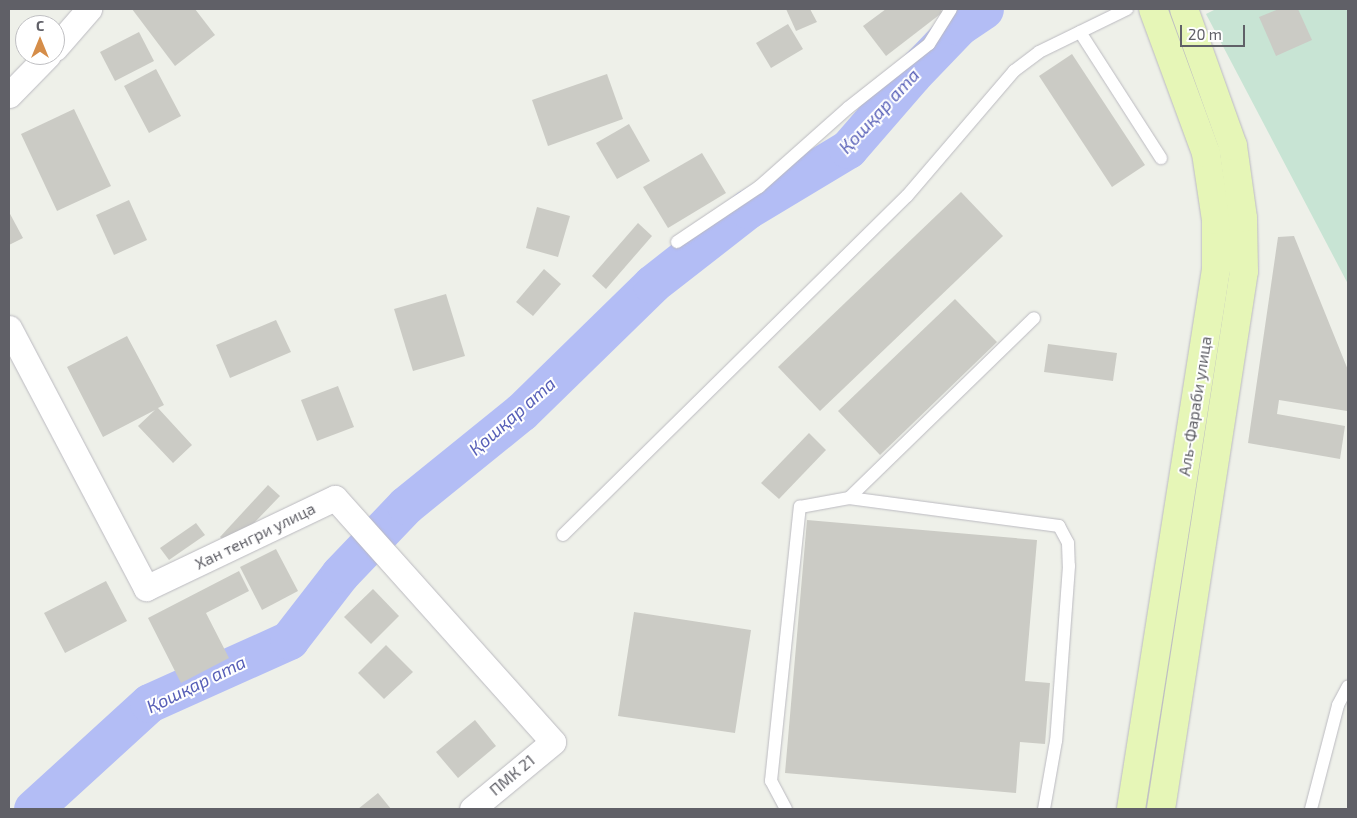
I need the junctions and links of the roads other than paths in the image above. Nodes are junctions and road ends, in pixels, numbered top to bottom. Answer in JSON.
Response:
{"nodes":[{"id":1,"x":89,"y":9,"type":"edge"},
{"id":2,"x":951,"y":9,"type":"edge"},
{"id":3,"x":1127,"y":9,"type":"edge"},
{"id":4,"x":1184,"y":9,"type":"edge"},
{"id":5,"x":1161,"y":12,"type":"edge"},
{"id":6,"x":1080,"y":32,"type":"junction"},
{"id":7,"x":65,"y":37,"type":"edge"},
{"id":8,"x":38,"y":65,"type":"edge"},
{"id":9,"x":9,"y":95,"type":"edge"},
{"id":10,"x":1161,"y":158,"type":"dead end"},
{"id":11,"x":677,"y":242,"type":"dead end"},
{"id":12,"x":1034,"y":318,"type":"dead end"},
{"id":13,"x":9,"y":328,"type":"edge"},
{"id":14,"x":849,"y":498,"type":"junction"},
{"id":15,"x":564,"y":535,"type":"dead end"},
{"id":16,"x":1348,"y":686,"type":"edge"},
{"id":17,"x":553,"y":742,"type":"joint"},
{"id":18,"x":472,"y":809,"type":"edge"},
{"id":19,"x":786,"y":809,"type":"edge"},
{"id":20,"x":1044,"y":809,"type":"edge"},
{"id":21,"x":1131,"y":809,"type":"edge"},
{"id":22,"x":1161,"y":809,"type":"edge"},
{"id":23,"x":1311,"y":809,"type":"edge"}],
"edges":[{"from":1,"to":7,"type":"street"},
{"from":2,"to":11,"type":"lane"},
{"from":3,"to":6,"type":"lane"},
{"from":4,"to":22,"type":"main road","name":"Аль-Фараби улица"},
{"from":5,"to":21,"type":"main road","name":"Аль-Фараби улица"},
{"from":6,"to":10,"type":"lane"},
{"from":6,"to":15,"type":"lane"},
{"from":8,"to":9,"type":"street"},
{"from":12,"to":14,"type":"lane"},
{"from":13,"to":17,"type":"street","name":"Хан тенгри улица"},
{"from":14,"to":19,"type":"lane"},
{"from":14,"to":20,"type":"lane"},
{"from":16,"to":23,"type":"lane"},
{"from":17,"to":18,"type":"street","name":"ПМК 21"}]}
